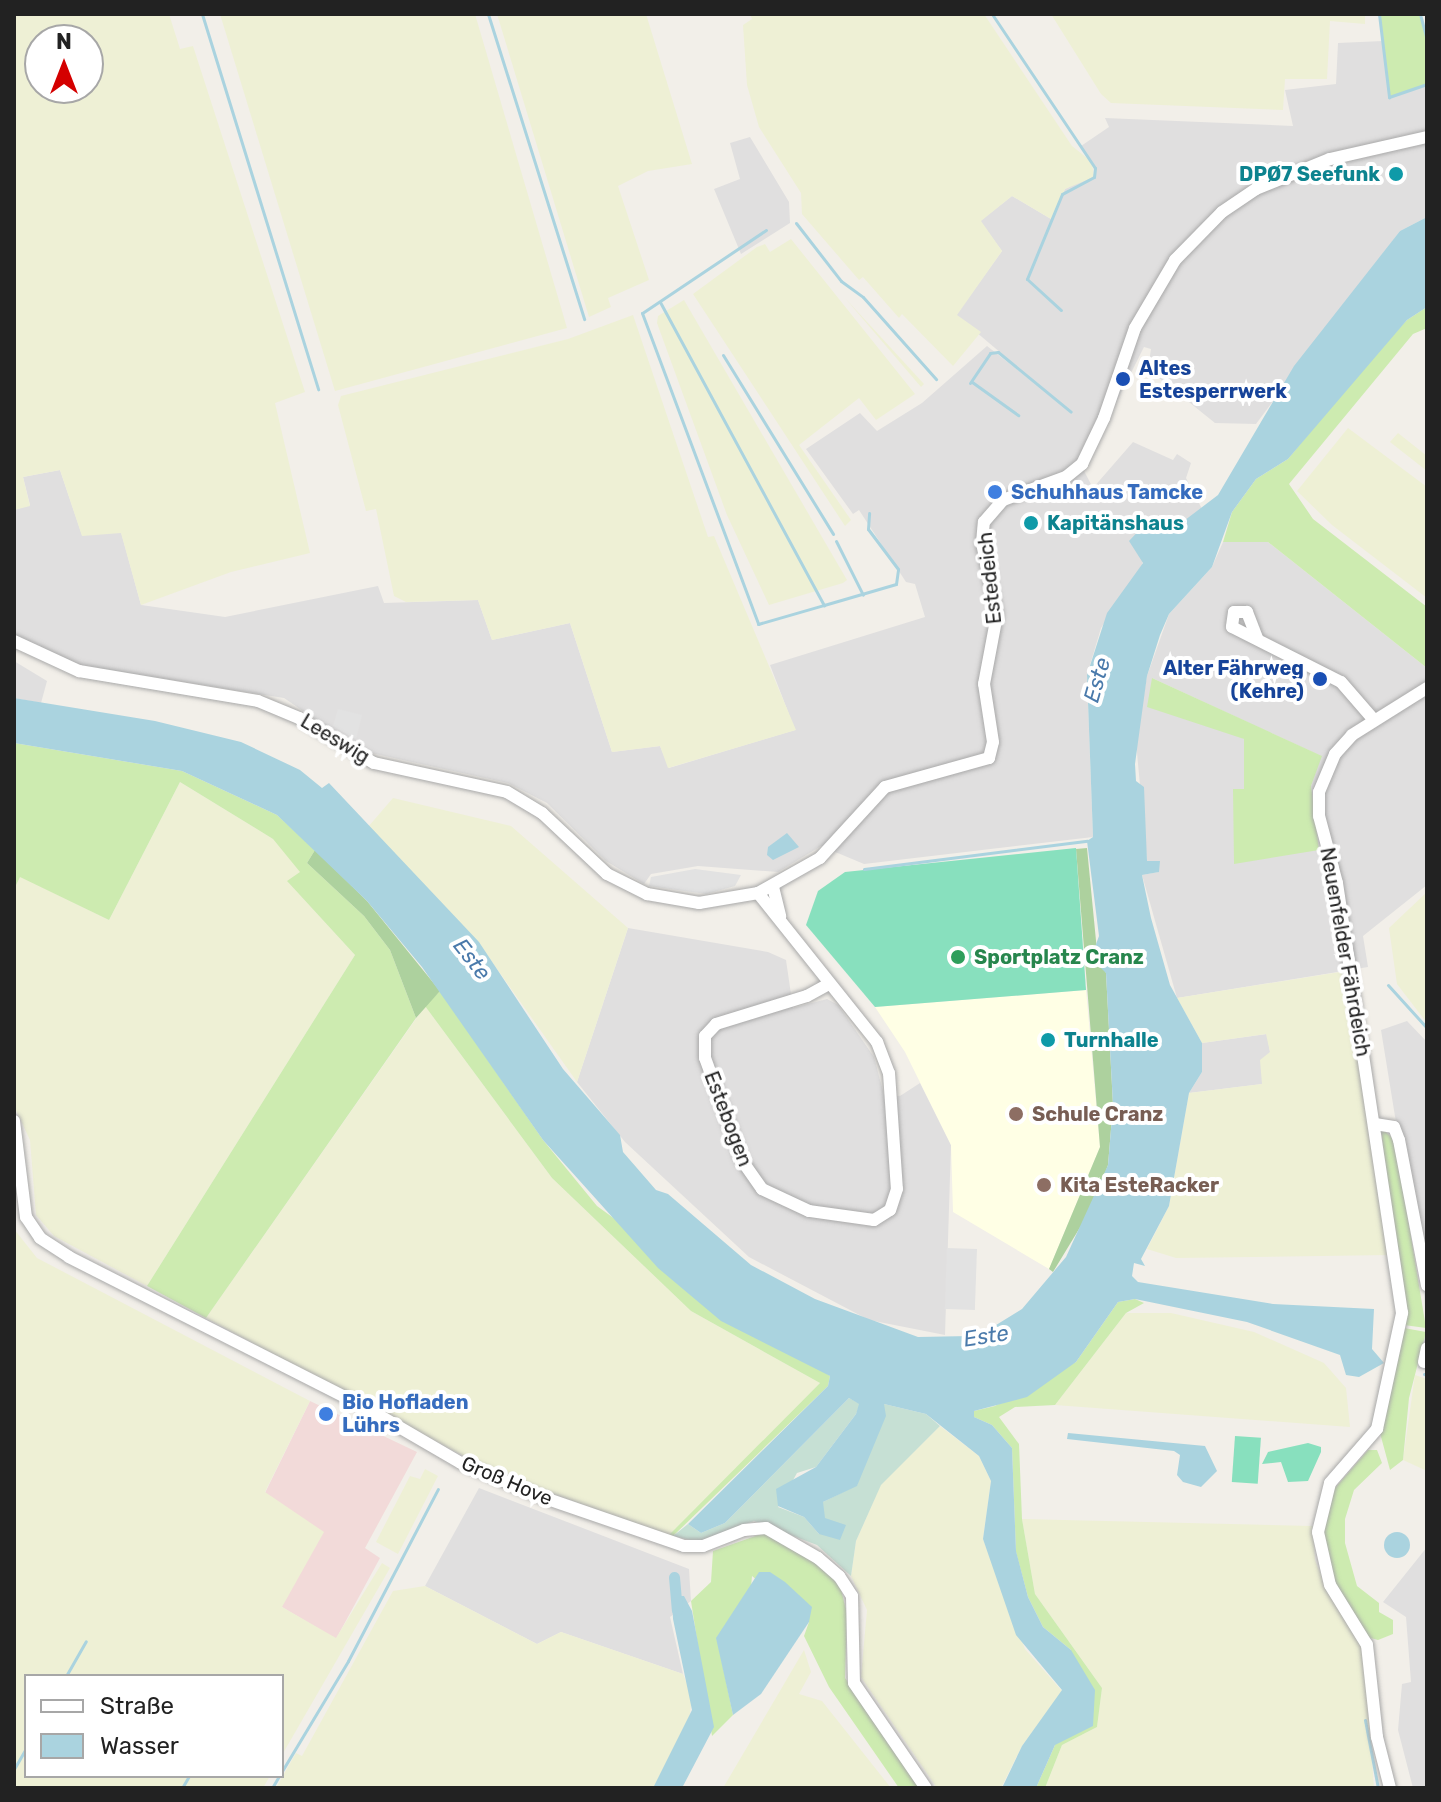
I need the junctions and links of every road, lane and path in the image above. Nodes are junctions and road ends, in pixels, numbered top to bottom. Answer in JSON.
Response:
{"nodes":[{"id":1,"x":1427,"y":137,"type":"edge"},
{"id":2,"x":1257,"y":638,"type":"dead end"},
{"id":3,"x":14,"y":641,"type":"edge"},
{"id":4,"x":1427,"y":688,"type":"edge"},
{"id":5,"x":1373,"y":719,"type":"junction"},
{"id":6,"x":773,"y":887,"type":"junction"},
{"id":7,"x":630,"y":888,"type":"joint"},
{"id":8,"x":758,"y":893,"type":"junction"},
{"id":9,"x":780,"y":916,"type":"junction"},
{"id":10,"x":829,"y":984,"type":"junction"},
{"id":11,"x":14,"y":1121,"type":"edge"},
{"id":12,"x":1375,"y":1124,"type":"junction"},
{"id":13,"x":1427,"y":1285,"type":"edge"},
{"id":14,"x":1427,"y":1348,"type":"edge"},
{"id":15,"x":1424,"y":1362,"type":"dead end"},
{"id":16,"x":926,"y":1788,"type":"edge"},
{"id":17,"x":1390,"y":1788,"type":"edge"}],
"edges":[{"from":1,"to":6,"type":"street","name":"Estedeich"},
{"from":2,"to":5,"type":"street"},
{"from":3,"to":7,"type":"street","name":"Leeswig"},
{"from":4,"to":5,"type":"street","name":"Neuenfelder Fährdeich"},
{"from":5,"to":12,"type":"street","name":"Neuenfelder Fährdeich"},
{"from":6,"to":8,"type":"street","name":"Estedeich"},
{"from":6,"to":9,"type":"street","name":"Estebogen"},
{"from":7,"to":8,"type":"street","name":"Estedeich"},
{"from":8,"to":9,"type":"street","name":"Estebogen"},
{"from":9,"to":10,"type":"street","name":"Estebogen"},
{"from":10,"to":10,"type":"street","name":"Estebogen"},
{"from":11,"to":16,"type":"street","name":"Groß Hove"},
{"from":12,"to":13,"type":"street"},
{"from":12,"to":17,"type":"street","name":"Neuenfelder Fährdeich"},
{"from":14,"to":15,"type":"street"}]}
